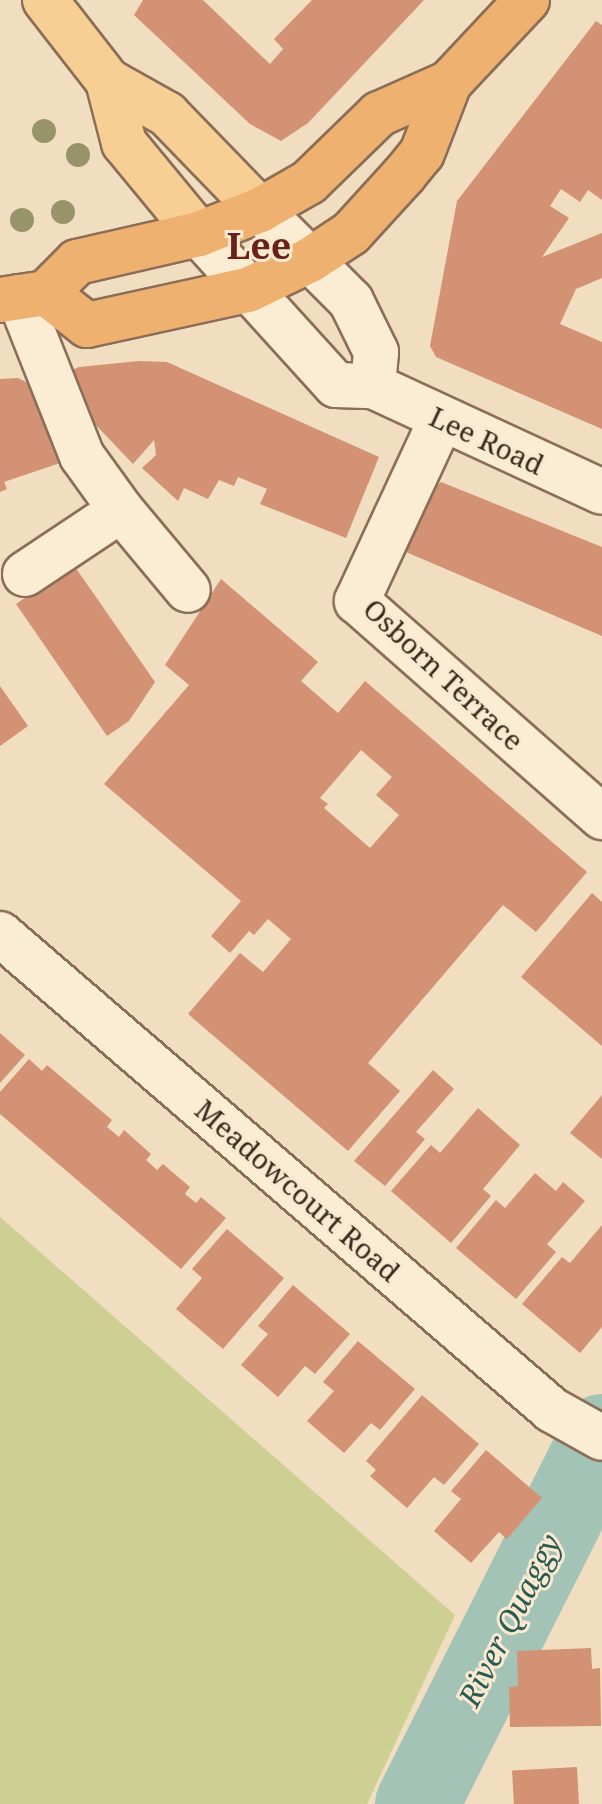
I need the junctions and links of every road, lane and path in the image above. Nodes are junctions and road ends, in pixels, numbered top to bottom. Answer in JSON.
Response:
{"nodes":[{"id":1,"x":45,"y":0,"type":"edge"},
{"id":2,"x":527,"y":0,"type":"edge"},
{"id":3,"x":108,"y":81,"type":"junction"},
{"id":4,"x":449,"y":83,"type":"junction"},
{"id":5,"x":260,"y":210,"type":"junction"},
{"id":6,"x":199,"y":234,"type":"junction"},
{"id":7,"x":310,"y":260,"type":"junction"},
{"id":8,"x":248,"y":290,"type":"junction"},
{"id":9,"x":22,"y":297,"type":"edge"},
{"id":10,"x":373,"y":386,"type":"junction"},
{"id":11,"x":441,"y":420,"type":"junction"},
{"id":12,"x":602,"y":492,"type":"edge"},
{"id":13,"x":121,"y":510,"type":"junction"},
{"id":14,"x":25,"y":574,"type":"dead end"},
{"id":15,"x":188,"y":590,"type":"dead end"},
{"id":16,"x":602,"y":817,"type":"edge"},
{"id":17,"x":0,"y":934,"type":"edge"},
{"id":18,"x":602,"y":1438,"type":"edge"}],
"edges":[{"from":1,"to":3,"type":"main road"},
{"from":2,"to":4,"type":"highway"},
{"from":3,"to":5,"type":"main road"},
{"from":3,"to":6,"type":"main road"},
{"from":4,"to":5,"type":"highway"},
{"from":4,"to":7,"type":"highway"},
{"from":5,"to":6,"type":"highway"},
{"from":5,"to":7,"type":"street"},
{"from":6,"to":8,"type":"street","name":"Lee Road"},
{"from":6,"to":9,"type":"highway"},
{"from":7,"to":8,"type":"highway"},
{"from":7,"to":10,"type":"street"},
{"from":8,"to":9,"type":"highway"},
{"from":8,"to":10,"type":"street","name":"Lee Road"},
{"from":9,"to":13,"type":"street"},
{"from":10,"to":11,"type":"street","name":"Lee Road"},
{"from":11,"to":12,"type":"street","name":"Lee Road"},
{"from":11,"to":16,"type":"street","name":"Osborn Terrace"},
{"from":13,"to":14,"type":"street"},
{"from":13,"to":15,"type":"street"},
{"from":17,"to":18,"type":"street","name":"Meadowcourt Road"}]}
